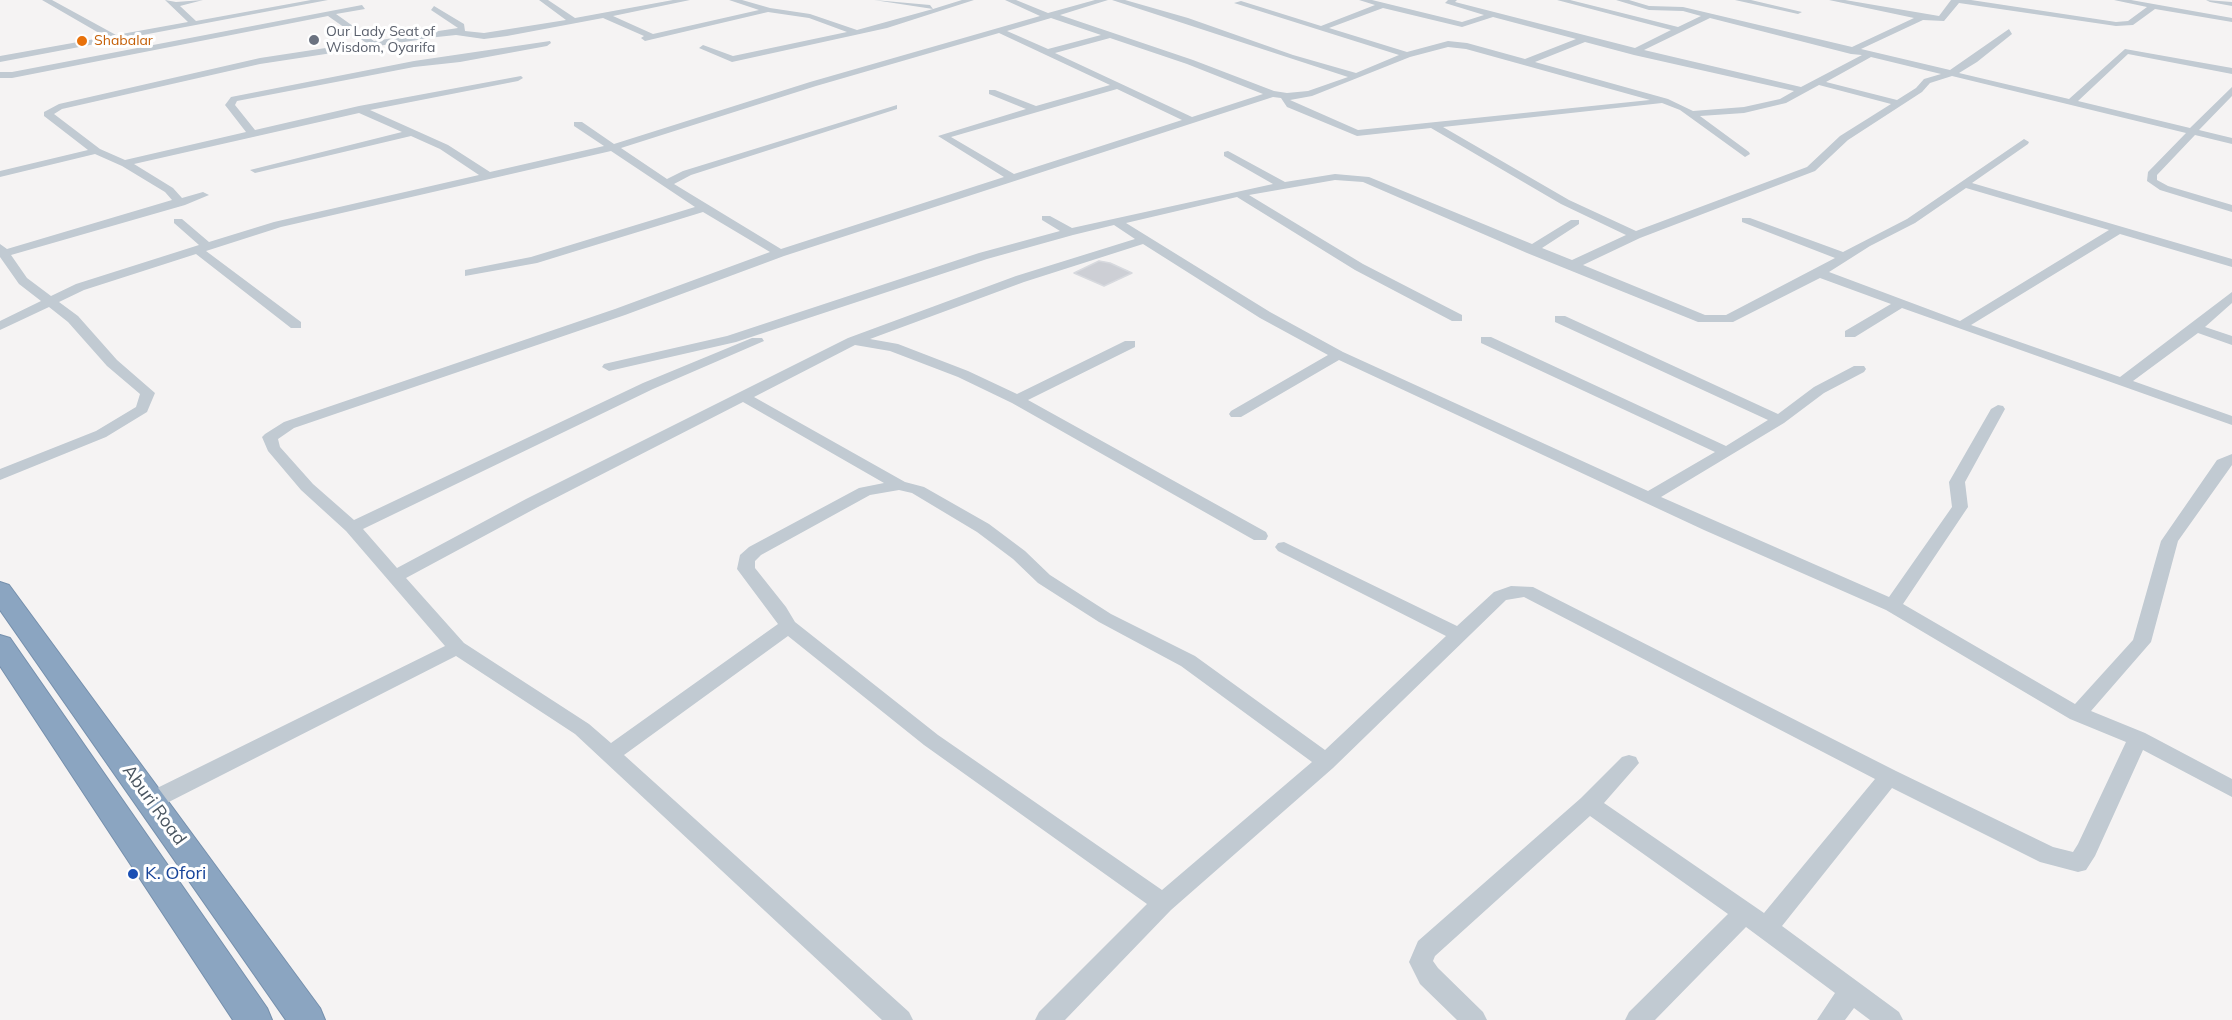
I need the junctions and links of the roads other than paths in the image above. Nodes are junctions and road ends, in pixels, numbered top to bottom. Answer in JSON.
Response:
{"nodes":[{"id":1,"x":46,"y":0,"type":"edge"},
{"id":2,"x":199,"y":0,"type":"edge"},
{"id":3,"x":324,"y":0,"type":"edge"},
{"id":4,"x":543,"y":0,"type":"edge"},
{"id":5,"x":686,"y":0,"type":"edge"},
{"id":6,"x":733,"y":0,"type":"edge"},
{"id":7,"x":878,"y":0,"type":"edge"},
{"id":8,"x":970,"y":0,"type":"edge"},
{"id":9,"x":1009,"y":0,"type":"edge"},
{"id":10,"x":1104,"y":0,"type":"edge"},
{"id":11,"x":1116,"y":0,"type":"edge"},
{"id":12,"x":1364,"y":0,"type":"edge"},
{"id":13,"x":1447,"y":0,"type":"edge"},
{"id":14,"x":1561,"y":0,"type":"edge"},
{"id":15,"x":1620,"y":0,"type":"edge"},
{"id":16,"x":1739,"y":0,"type":"edge"},
{"id":17,"x":1833,"y":0,"type":"edge"},
{"id":18,"x":1956,"y":0,"type":"edge"},
{"id":19,"x":2118,"y":0,"type":"edge"},
{"id":20,"x":2210,"y":0,"type":"edge"},
{"id":21,"x":171,"y":2,"type":"edge"},
{"id":22,"x":1238,"y":3,"type":"dead end"},
{"id":23,"x":1685,"y":4,"type":"edge"},
{"id":24,"x":2232,"y":4,"type":"edge"},
{"id":25,"x":1383,"y":5,"type":"junction"},
{"id":26,"x":2154,"y":6,"type":"junction"},
{"id":27,"x":362,"y":7,"type":"dead end"},
{"id":28,"x":434,"y":8,"type":"dead end"},
{"id":29,"x":943,"y":8,"type":"junction"},
{"id":30,"x":769,"y":10,"type":"junction"},
{"id":31,"x":1798,"y":12,"type":"dead end"},
{"id":32,"x":329,"y":13,"type":"junction"},
{"id":33,"x":1492,"y":15,"type":"junction"},
{"id":34,"x":606,"y":16,"type":"junction"},
{"id":35,"x":1049,"y":16,"type":"junction"},
{"id":36,"x":1707,"y":16,"type":"junction"},
{"id":37,"x":1922,"y":17,"type":"junction"},
{"id":38,"x":2232,"y":20,"type":"edge"},
{"id":39,"x":575,"y":22,"type":"junction"},
{"id":40,"x":195,"y":24,"type":"junction"},
{"id":41,"x":1323,"y":28,"type":"junction"},
{"id":42,"x":999,"y":30,"type":"junction"},
{"id":43,"x":1679,"y":30,"type":"junction"},
{"id":44,"x":456,"y":32,"type":"junction"},
{"id":45,"x":856,"y":32,"type":"junction"},
{"id":46,"x":2008,"y":33,"type":"dead end"},
{"id":47,"x":1110,"y":35,"type":"junction"},
{"id":48,"x":114,"y":38,"type":"junction"},
{"id":49,"x":1584,"y":39,"type":"junction"},
{"id":50,"x":394,"y":40,"type":"junction"},
{"id":51,"x":371,"y":43,"type":"junction"},
{"id":52,"x":547,"y":43,"type":"dead end"},
{"id":53,"x":401,"y":48,"type":"dead end"},
{"id":54,"x":703,"y":48,"type":"dead end"},
{"id":55,"x":1851,"y":51,"type":"junction"},
{"id":56,"x":1048,"y":52,"type":"junction"},
{"id":57,"x":1634,"y":52,"type":"junction"},
{"id":58,"x":1407,"y":55,"type":"junction"},
{"id":59,"x":1868,"y":55,"type":"junction"},
{"id":60,"x":2,"y":57,"type":"edge"},
{"id":61,"x":1527,"y":62,"type":"junction"},
{"id":62,"x":2232,"y":71,"type":"edge"},
{"id":63,"x":1950,"y":74,"type":"junction"},
{"id":64,"x":0,"y":75,"type":"edge"},
{"id":65,"x":1355,"y":76,"type":"junction"},
{"id":66,"x":518,"y":78,"type":"dead end"},
{"id":67,"x":1816,"y":82,"type":"junction"},
{"id":68,"x":1121,"y":85,"type":"junction"},
{"id":69,"x":1801,"y":90,"type":"junction"},
{"id":70,"x":2232,"y":90,"type":"edge"},
{"id":71,"x":992,"y":92,"type":"dead end"},
{"id":72,"x":1272,"y":94,"type":"junction"},
{"id":73,"x":1287,"y":96,"type":"junction"},
{"id":74,"x":1665,"y":101,"type":"junction"},
{"id":75,"x":2070,"y":103,"type":"junction"},
{"id":76,"x":1898,"y":104,"type":"junction"},
{"id":77,"x":2220,"y":104,"type":"junction"},
{"id":78,"x":894,"y":106,"type":"dead end"},
{"id":79,"x":2232,"y":106,"type":"edge"},
{"id":80,"x":359,"y":109,"type":"junction"},
{"id":81,"x":1035,"y":109,"type":"junction"},
{"id":82,"x":1691,"y":114,"type":"junction"},
{"id":83,"x":1191,"y":120,"type":"junction"},
{"id":84,"x":578,"y":124,"type":"dead end"},
{"id":85,"x":1432,"y":125,"type":"junction"},
{"id":86,"x":2191,"y":131,"type":"junction"},
{"id":87,"x":252,"y":133,"type":"junction"},
{"id":88,"x":411,"y":133,"type":"junction"},
{"id":89,"x":2232,"y":141,"type":"edge"},
{"id":90,"x":2024,"y":142,"type":"dead end"},
{"id":91,"x":614,"y":147,"type":"junction"},
{"id":92,"x":96,"y":151,"type":"junction"},
{"id":93,"x":1228,"y":154,"type":"dead end"},
{"id":94,"x":1745,"y":154,"type":"dead end"},
{"id":95,"x":125,"y":163,"type":"junction"},
{"id":96,"x":255,"y":170,"type":"dead end"},
{"id":97,"x":0,"y":174,"type":"edge"},
{"id":98,"x":487,"y":175,"type":"junction"},
{"id":99,"x":1012,"y":177,"type":"junction"},
{"id":100,"x":667,"y":183,"type":"junction"},
{"id":101,"x":1964,"y":184,"type":"junction"},
{"id":102,"x":1282,"y":185,"type":"junction"},
{"id":103,"x":1239,"y":194,"type":"junction"},
{"id":104,"x":203,"y":195,"type":"dead end"},
{"id":105,"x":181,"y":203,"type":"junction"},
{"id":106,"x":704,"y":208,"type":"junction"},
{"id":107,"x":2232,"y":209,"type":"edge"},
{"id":108,"x":1046,"y":218,"type":"dead end"},
{"id":109,"x":1746,"y":220,"type":"dead end"},
{"id":110,"x":178,"y":221,"type":"dead end"},
{"id":111,"x":1114,"y":221,"type":"junction"},
{"id":112,"x":1575,"y":222,"type":"dead end"},
{"id":113,"x":2118,"y":230,"type":"junction"},
{"id":114,"x":1070,"y":232,"type":"junction"},
{"id":115,"x":1636,"y":235,"type":"junction"},
{"id":116,"x":1143,"y":240,"type":"junction"},
{"id":117,"x":202,"y":247,"type":"junction"},
{"id":118,"x":1530,"y":250,"type":"junction"},
{"id":119,"x":1,"y":251,"type":"edge"},
{"id":120,"x":780,"y":254,"type":"junction"},
{"id":121,"x":1844,"y":257,"type":"junction"},
{"id":122,"x":2232,"y":263,"type":"edge"},
{"id":123,"x":1570,"y":266,"type":"junction"},
{"id":124,"x":469,"y":273,"type":"dead end"},
{"id":125,"x":1819,"y":273,"type":"junction"},
{"id":126,"x":2232,"y":296,"type":"edge"},
{"id":127,"x":52,"y":301,"type":"junction"},
{"id":128,"x":1900,"y":304,"type":"junction"},
{"id":129,"x":1457,"y":318,"type":"dead end"},
{"id":130,"x":1560,"y":319,"type":"dead end"},
{"id":131,"x":296,"y":325,"type":"dead end"},
{"id":132,"x":0,"y":326,"type":"edge"},
{"id":133,"x":1961,"y":327,"type":"junction"},
{"id":134,"x":2196,"y":328,"type":"junction"},
{"id":135,"x":878,"y":330,"type":"junction"},
{"id":136,"x":1850,"y":334,"type":"dead end"},
{"id":137,"x":1486,"y":340,"type":"dead end"},
{"id":138,"x":757,"y":341,"type":"dead end"},
{"id":139,"x":853,"y":341,"type":"junction"},
{"id":140,"x":2232,"y":341,"type":"edge"},
{"id":141,"x":1130,"y":344,"type":"dead end"},
{"id":142,"x":893,"y":346,"type":"junction"},
{"id":143,"x":1338,"y":354,"type":"junction"},
{"id":144,"x":609,"y":367,"type":"dead end"},
{"id":145,"x":1859,"y":369,"type":"dead end"},
{"id":146,"x":2123,"y":382,"type":"junction"},
{"id":147,"x":742,"y":396,"type":"junction"},
{"id":148,"x":1017,"y":400,"type":"junction"},
{"id":149,"x":1998,"y":409,"type":"dead end"},
{"id":150,"x":1236,"y":414,"type":"dead end"},
{"id":151,"x":1779,"y":420,"type":"junction"},
{"id":152,"x":2232,"y":421,"type":"edge"},
{"id":153,"x":1727,"y":452,"type":"junction"},
{"id":154,"x":2232,"y":459,"type":"edge"},
{"id":155,"x":0,"y":475,"type":"edge"},
{"id":156,"x":899,"y":485,"type":"junction"},
{"id":157,"x":1649,"y":498,"type":"junction"},
{"id":158,"x":352,"y":527,"type":"junction"},
{"id":159,"x":1260,"y":536,"type":"dead end"},
{"id":160,"x":1284,"y":547,"type":"dead end"},
{"id":161,"x":396,"y":576,"type":"junction"},
{"id":162,"x":0,"y":591,"type":"edge"},
{"id":163,"x":1892,"y":606,"type":"junction"},
{"id":164,"x":788,"y":626,"type":"junction"},
{"id":165,"x":1459,"y":635,"type":"junction"},
{"id":166,"x":0,"y":645,"type":"edge"},
{"id":167,"x":457,"y":648,"type":"junction"},
{"id":168,"x":2077,"y":714,"type":"junction"},
{"id":169,"x":2138,"y":738,"type":"junction"},
{"id":170,"x":609,"y":755,"type":"junction"},
{"id":171,"x":1326,"y":762,"type":"junction"},
{"id":172,"x":1629,"y":763,"type":"dead end"},
{"id":173,"x":1889,"y":777,"type":"junction"},
{"id":174,"x":2232,"y":789,"type":"edge"},
{"id":175,"x":151,"y":801,"type":"junction"},
{"id":176,"x":1589,"y":804,"type":"junction"},
{"id":177,"x":1163,"y":903,"type":"junction"},
{"id":178,"x":1743,"y":914,"type":"junction"},
{"id":179,"x":1766,"y":928,"type":"junction"},
{"id":180,"x":1851,"y":992,"type":"junction"},
{"id":181,"x":254,"y":1020,"type":"edge"},
{"id":182,"x":307,"y":1020,"type":"edge"},
{"id":183,"x":900,"y":1020,"type":"edge"},
{"id":184,"x":1048,"y":1020,"type":"edge"},
{"id":185,"x":1474,"y":1020,"type":"edge"},
{"id":186,"x":1638,"y":1020,"type":"edge"},
{"id":187,"x":1830,"y":1020,"type":"edge"},
{"id":188,"x":1890,"y":1020,"type":"edge"}],
"edges":[{"from":1,"to":48,"type":"street"},
{"from":2,"to":21,"type":"street"},
{"from":3,"to":40,"type":"street"},
{"from":4,"to":39,"type":"street"},
{"from":5,"to":34,"type":"street"},
{"from":6,"to":30,"type":"street"},
{"from":7,"to":29,"type":"street"},
{"from":8,"to":29,"type":"street"},
{"from":9,"to":35,"type":"street"},
{"from":10,"to":35,"type":"street"},
{"from":11,"to":65,"type":"street"},
{"from":12,"to":25,"type":"street"},
{"from":13,"to":33,"type":"street"},
{"from":14,"to":43,"type":"street"},
{"from":15,"to":23,"type":"street"},
{"from":16,"to":31,"type":"street"},
{"from":17,"to":37,"type":"street"},
{"from":18,"to":26,"type":"street"},
{"from":18,"to":37,"type":"street"},
{"from":19,"to":26,"type":"street"},
{"from":20,"to":24,"type":"street"},
{"from":21,"to":40,"type":"street"},
{"from":22,"to":41,"type":"street"},
{"from":23,"to":36,"type":"street"},
{"from":25,"to":33,"type":"street"},
{"from":25,"to":41,"type":"street"},
{"from":26,"to":38,"type":"street"},
{"from":27,"to":32,"type":"street"},
{"from":28,"to":44,"type":"street"},
{"from":29,"to":45,"type":"street"},
{"from":30,"to":34,"type":"street"},
{"from":30,"to":45,"type":"street"},
{"from":32,"to":51,"type":"street"},
{"from":32,"to":64,"type":"street"},
{"from":33,"to":49,"type":"street"},
{"from":34,"to":39,"type":"street"},
{"from":35,"to":42,"type":"street"},
{"from":35,"to":47,"type":"street"},
{"from":36,"to":43,"type":"street"},
{"from":36,"to":55,"type":"street"},
{"from":37,"to":55,"type":"street"},
{"from":39,"to":44,"type":"street"},
{"from":40,"to":48,"type":"street"},
{"from":41,"to":58,"type":"street"},
{"from":42,"to":56,"type":"street"},
{"from":42,"to":91,"type":"street"},
{"from":43,"to":57,"type":"street"},
{"from":44,"to":50,"type":"street"},
{"from":45,"to":54,"type":"street"},
{"from":46,"to":63,"type":"street"},
{"from":47,"to":56,"type":"street"},
{"from":47,"to":72,"type":"street"},
{"from":48,"to":60,"type":"street"},
{"from":49,"to":57,"type":"street"},
{"from":49,"to":61,"type":"street"},
{"from":50,"to":51,"type":"street"},
{"from":50,"to":53,"type":"street"},
{"from":51,"to":92,"type":"street"},
{"from":52,"to":87,"type":"street"},
{"from":55,"to":59,"type":"street"},
{"from":56,"to":68,"type":"street"},
{"from":57,"to":69,"type":"street"},
{"from":58,"to":61,"type":"street"},
{"from":58,"to":65,"type":"street"},
{"from":59,"to":63,"type":"street"},
{"from":59,"to":67,"type":"street"},
{"from":61,"to":74,"type":"street"},
{"from":62,"to":75,"type":"street"},
{"from":63,"to":75,"type":"street"},
{"from":63,"to":76,"type":"street"},
{"from":65,"to":73,"type":"street"},
{"from":66,"to":80,"type":"street"},
{"from":67,"to":69,"type":"street"},
{"from":67,"to":76,"type":"street"},
{"from":68,"to":81,"type":"street"},
{"from":68,"to":83,"type":"street"},
{"from":69,"to":82,"type":"street"},
{"from":70,"to":77,"type":"street"},
{"from":71,"to":81,"type":"street"},
{"from":72,"to":73,"type":"street"},
{"from":72,"to":83,"type":"street"},
{"from":73,"to":85,"type":"street"},
{"from":74,"to":82,"type":"street"},
{"from":74,"to":85,"type":"street"},
{"from":75,"to":86,"type":"street"},
{"from":76,"to":115,"type":"street"},
{"from":77,"to":79,"type":"street"},
{"from":77,"to":86,"type":"street"},
{"from":78,"to":100,"type":"street"},
{"from":80,"to":87,"type":"street"},
{"from":80,"to":88,"type":"street"},
{"from":81,"to":99,"type":"street"},
{"from":82,"to":94,"type":"street"},
{"from":83,"to":99,"type":"street"},
{"from":84,"to":91,"type":"street"},
{"from":85,"to":115,"type":"street"},
{"from":86,"to":89,"type":"street"},
{"from":86,"to":107,"type":"street"},
{"from":87,"to":95,"type":"street"},
{"from":88,"to":96,"type":"street"},
{"from":88,"to":98,"type":"street"},
{"from":90,"to":101,"type":"street"},
{"from":91,"to":98,"type":"street"},
{"from":91,"to":100,"type":"street"},
{"from":92,"to":95,"type":"street"},
{"from":92,"to":97,"type":"street"},
{"from":93,"to":102,"type":"street"},
{"from":95,"to":105,"type":"street"},
{"from":98,"to":117,"type":"street"},
{"from":99,"to":120,"type":"street"},
{"from":100,"to":106,"type":"street"},
{"from":101,"to":113,"type":"street"},
{"from":101,"to":121,"type":"street"},
{"from":102,"to":103,"type":"street"},
{"from":102,"to":118,"type":"street"},
{"from":103,"to":111,"type":"street"},
{"from":103,"to":129,"type":"street"},
{"from":104,"to":105,"type":"street"},
{"from":105,"to":119,"type":"street"},
{"from":106,"to":120,"type":"street"},
{"from":106,"to":124,"type":"street"},
{"from":108,"to":114,"type":"street"},
{"from":109,"to":121,"type":"street"},
{"from":110,"to":117,"type":"street"},
{"from":111,"to":114,"type":"street"},
{"from":111,"to":116,"type":"street"},
{"from":112,"to":118,"type":"street"},
{"from":113,"to":122,"type":"street"},
{"from":113,"to":133,"type":"street"},
{"from":114,"to":144,"type":"street"},
{"from":115,"to":123,"type":"street"},
{"from":116,"to":135,"type":"street"},
{"from":116,"to":143,"type":"street"},
{"from":117,"to":127,"type":"street"},
{"from":117,"to":131,"type":"street"},
{"from":118,"to":123,"type":"street"},
{"from":119,"to":127,"type":"street"},
{"from":120,"to":158,"type":"street"},
{"from":121,"to":125,"type":"street"},
{"from":123,"to":125,"type":"street"},
{"from":125,"to":128,"type":"street"},
{"from":126,"to":134,"type":"street"},
{"from":127,"to":132,"type":"street"},
{"from":127,"to":155,"type":"street"},
{"from":128,"to":133,"type":"street"},
{"from":128,"to":136,"type":"street"},
{"from":130,"to":151,"type":"street"},
{"from":133,"to":146,"type":"street"},
{"from":134,"to":140,"type":"street"},
{"from":134,"to":146,"type":"street"},
{"from":135,"to":139,"type":"street"},
{"from":135,"to":142,"type":"street"},
{"from":137,"to":153,"type":"street"},
{"from":138,"to":158,"type":"street"},
{"from":139,"to":142,"type":"street"},
{"from":139,"to":147,"type":"street"},
{"from":141,"to":148,"type":"street"},
{"from":142,"to":148,"type":"street"},
{"from":143,"to":150,"type":"street"},
{"from":143,"to":157,"type":"street"},
{"from":145,"to":151,"type":"street"},
{"from":146,"to":152,"type":"street"},
{"from":147,"to":156,"type":"street"},
{"from":147,"to":161,"type":"street"},
{"from":148,"to":159,"type":"street"},
{"from":149,"to":163,"type":"street"},
{"from":151,"to":153,"type":"street"},
{"from":153,"to":157,"type":"street"},
{"from":154,"to":168,"type":"street"},
{"from":156,"to":164,"type":"street"},
{"from":156,"to":171,"type":"street"},
{"from":157,"to":163,"type":"street"},
{"from":158,"to":161,"type":"street"},
{"from":160,"to":165,"type":"street"},
{"from":161,"to":167,"type":"street"},
{"from":162,"to":175,"type":"highway","name":"Aburi Road"},
{"from":163,"to":168,"type":"street"},
{"from":164,"to":170,"type":"street"},
{"from":164,"to":177,"type":"street"},
{"from":165,"to":171,"type":"street"},
{"from":165,"to":173,"type":"street"},
{"from":166,"to":181,"type":"highway"},
{"from":167,"to":170,"type":"street"},
{"from":167,"to":175,"type":"street"},
{"from":168,"to":169,"type":"street"},
{"from":169,"to":173,"type":"street"},
{"from":169,"to":174,"type":"street"},
{"from":170,"to":183,"type":"street"},
{"from":171,"to":177,"type":"street"},
{"from":172,"to":176,"type":"street"},
{"from":173,"to":179,"type":"street"},
{"from":175,"to":182,"type":"highway","name":"Aburi Road"},
{"from":176,"to":178,"type":"street"},
{"from":176,"to":185,"type":"street"},
{"from":177,"to":184,"type":"street"},
{"from":178,"to":179,"type":"street"},
{"from":178,"to":186,"type":"street"},
{"from":179,"to":180,"type":"street"},
{"from":180,"to":187,"type":"street"},
{"from":180,"to":188,"type":"street"}]}
